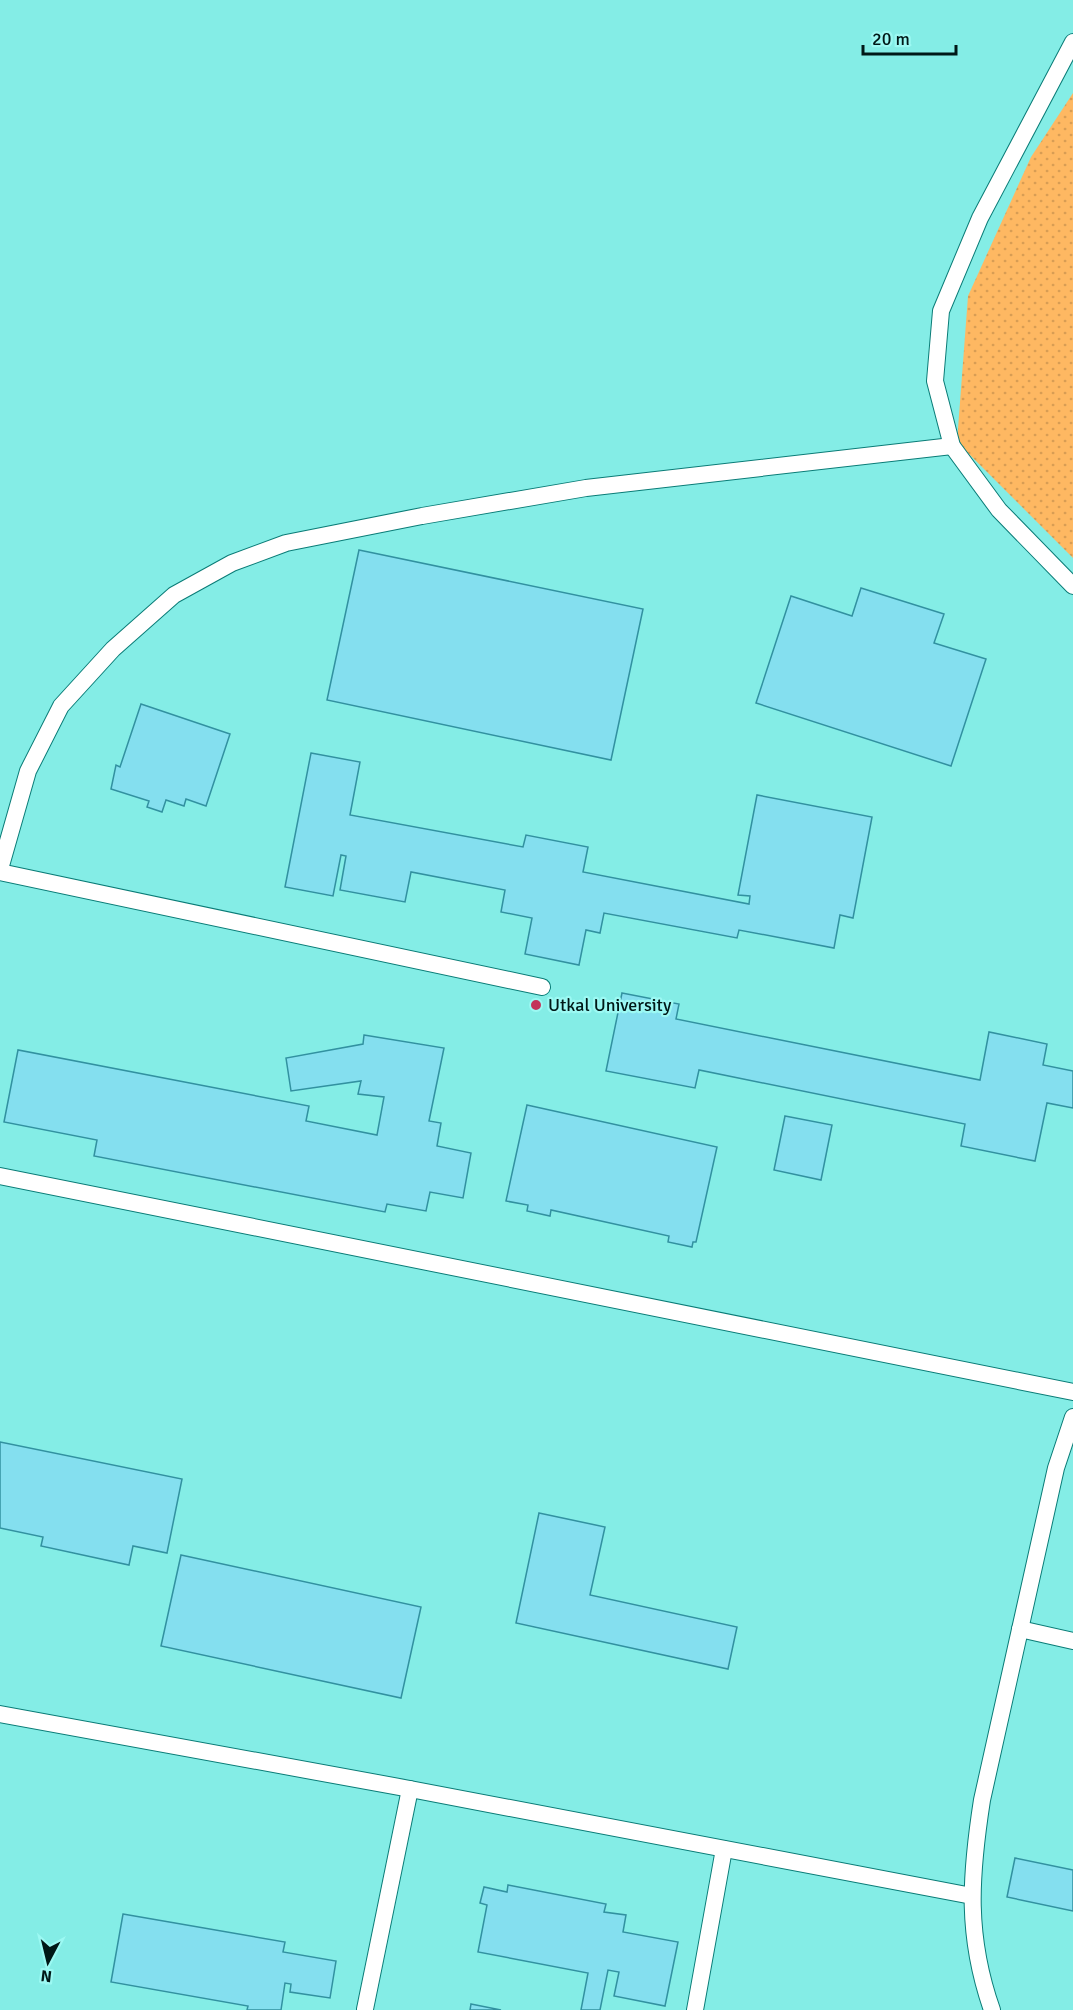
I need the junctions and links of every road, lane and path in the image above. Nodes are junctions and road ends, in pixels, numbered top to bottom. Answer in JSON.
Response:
{"nodes":[{"id":1,"x":1073,"y":42,"type":"edge"},
{"id":2,"x":952,"y":446,"type":"junction"},
{"id":3,"x":1073,"y":586,"type":"edge"},
{"id":4,"x":0,"y":870,"type":"edge"},
{"id":5,"x":542,"y":987,"type":"dead end"},
{"id":6,"x":0,"y":1176,"type":"edge"},
{"id":7,"x":1073,"y":1392,"type":"edge"},
{"id":8,"x":1073,"y":1418,"type":"edge"},
{"id":9,"x":1020,"y":1629,"type":"junction"},
{"id":10,"x":1073,"y":1641,"type":"edge"},
{"id":11,"x":0,"y":1714,"type":"edge"},
{"id":12,"x":410,"y":1789,"type":"junction"},
{"id":13,"x":724,"y":1849,"type":"junction"},
{"id":14,"x":972,"y":1896,"type":"junction"},
{"id":15,"x":365,"y":2010,"type":"edge"},
{"id":16,"x":695,"y":2010,"type":"edge"},
{"id":17,"x":993,"y":2010,"type":"edge"}],
"edges":[{"from":1,"to":2,"type":"lane"},
{"from":2,"to":3,"type":"lane"},
{"from":2,"to":4,"type":"lane"},
{"from":4,"to":5,"type":"lane"},
{"from":6,"to":7,"type":"lane"},
{"from":8,"to":9,"type":"lane"},
{"from":9,"to":10,"type":"lane"},
{"from":9,"to":14,"type":"lane"},
{"from":11,"to":12,"type":"lane"},
{"from":12,"to":13,"type":"lane"},
{"from":12,"to":15,"type":"lane"},
{"from":13,"to":14,"type":"lane"},
{"from":13,"to":16,"type":"lane"},
{"from":14,"to":17,"type":"lane"}]}
